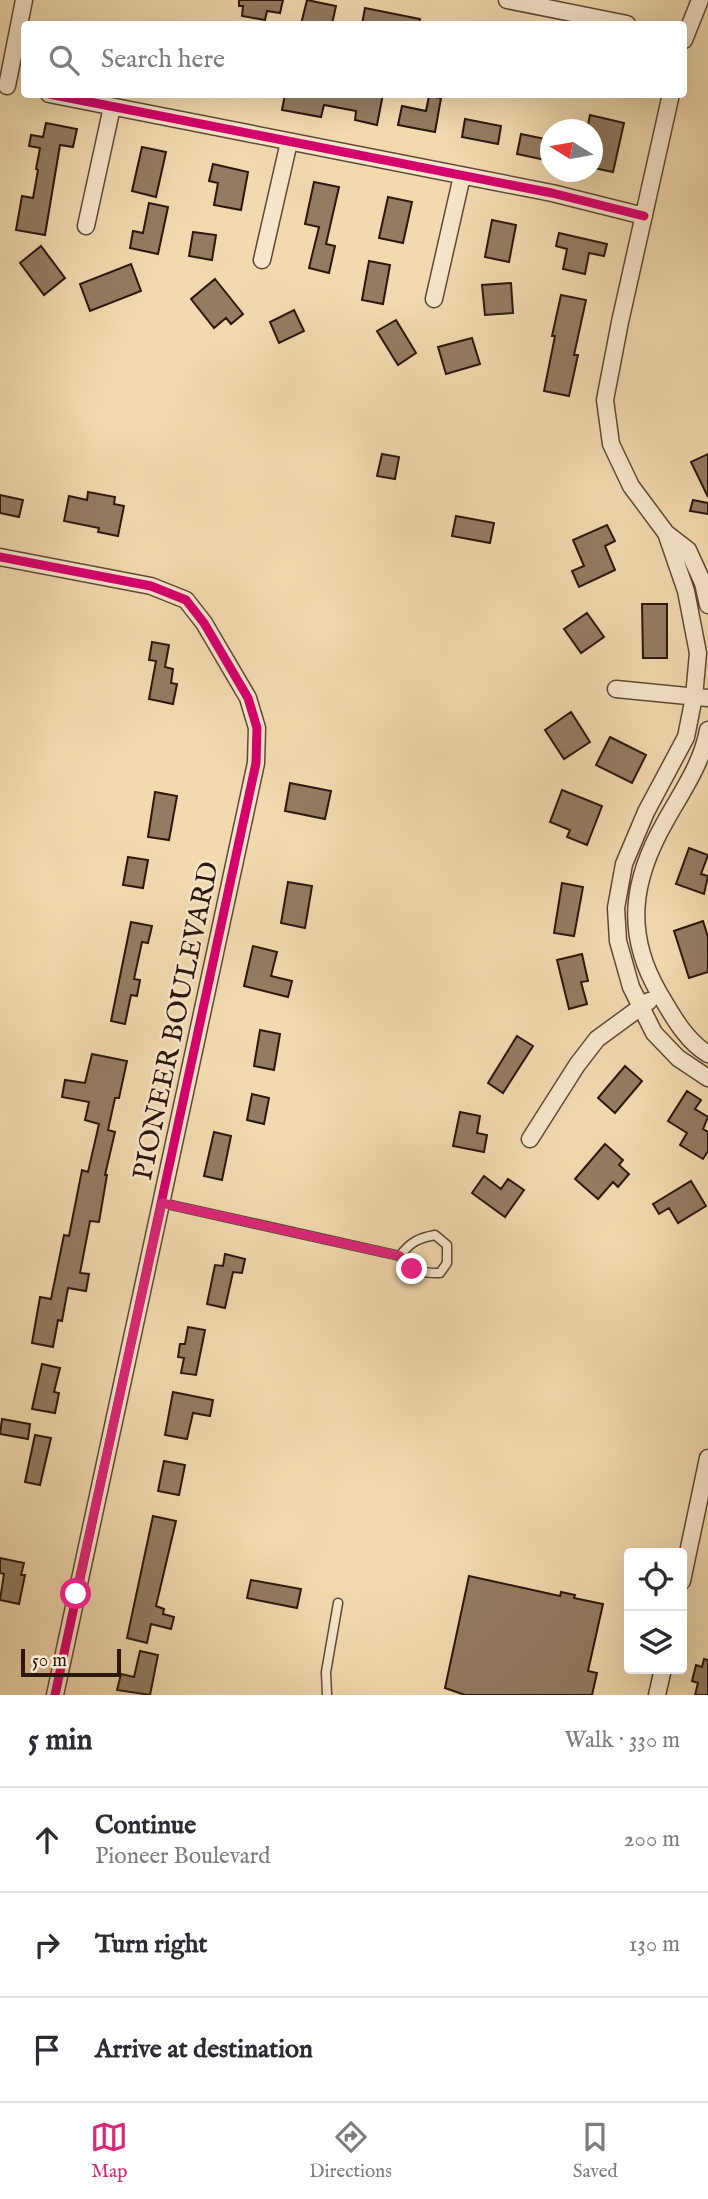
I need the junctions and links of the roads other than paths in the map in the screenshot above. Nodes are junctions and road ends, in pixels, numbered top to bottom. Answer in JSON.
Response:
{"nodes":[{"id":1,"x":24,"y":0,"type":"edge"},
{"id":2,"x":508,"y":0,"type":"edge"},
{"id":3,"x":700,"y":0,"type":"edge"},
{"id":4,"x":611,"y":21,"type":"edge"},
{"id":5,"x":687,"y":31,"type":"edge"},
{"id":6,"x":3,"y":86,"type":"edge"},
{"id":7,"x":21,"y":89,"type":"edge"},
{"id":8,"x":68,"y":98,"type":"edge"},
{"id":9,"x":669,"y":98,"type":"edge"},
{"id":10,"x":112,"y":107,"type":"junction"},
{"id":11,"x":289,"y":142,"type":"junction"},
{"id":12,"x":463,"y":176,"type":"junction"},
{"id":13,"x":644,"y":216,"type":"junction"},
{"id":14,"x":86,"y":226,"type":"dead end"},
{"id":15,"x":262,"y":260,"type":"dead end"},
{"id":16,"x":434,"y":299,"type":"dead end"},
{"id":17,"x":666,"y":533,"type":"junction"},
{"id":18,"x":0,"y":557,"type":"edge"},
{"id":19,"x":708,"y":604,"type":"edge"},
{"id":20,"x":616,"y":689,"type":"dead end"},
{"id":21,"x":701,"y":697,"type":"edge"},
{"id":22,"x":708,"y":730,"type":"edge"},
{"id":23,"x":659,"y":993,"type":"junction"},
{"id":24,"x":641,"y":1006,"type":"junction"},
{"id":25,"x":708,"y":1054,"type":"edge"},
{"id":26,"x":708,"y":1078,"type":"edge"},
{"id":27,"x":530,"y":1139,"type":"dead end"},
{"id":28,"x":162,"y":1203,"type":"junction"},
{"id":29,"x":400,"y":1256,"type":"junction"},
{"id":30,"x":708,"y":1458,"type":"edge"},
{"id":31,"x":687,"y":1557,"type":"edge"},
{"id":32,"x":338,"y":1603,"type":"dead end"},
{"id":33,"x":662,"y":1674,"type":"edge"},
{"id":34,"x":55,"y":1695,"type":"edge"},
{"id":35,"x":327,"y":1695,"type":"edge"},
{"id":36,"x":657,"y":1695,"type":"edge"}],
"edges":[{"from":1,"to":6,"type":"street"},
{"from":2,"to":4,"type":"street"},
{"from":3,"to":5,"type":"street"},
{"from":6,"to":7,"type":"street"},
{"from":8,"to":10,"type":"street"},
{"from":9,"to":13,"type":"street"},
{"from":10,"to":11,"type":"street"},
{"from":10,"to":14,"type":"street"},
{"from":11,"to":12,"type":"street"},
{"from":11,"to":15,"type":"street"},
{"from":12,"to":13,"type":"street"},
{"from":12,"to":16,"type":"street"},
{"from":13,"to":17,"type":"street"},
{"from":17,"to":19,"type":"street"},
{"from":17,"to":21,"type":"street"},
{"from":18,"to":28,"type":"street","name":"PIONEER BOULEVARD"},
{"from":20,"to":21,"type":"street"},
{"from":21,"to":24,"type":"street"},
{"from":22,"to":23,"type":"street"},
{"from":23,"to":24,"type":"street"},
{"from":23,"to":25,"type":"street"},
{"from":24,"to":26,"type":"street"},
{"from":24,"to":27,"type":"street"},
{"from":28,"to":29,"type":"lane"},
{"from":28,"to":34,"type":"street","name":"PIONEER BOULEVARD"},
{"from":29,"to":29,"type":"lane"},
{"from":30,"to":31,"type":"street"},
{"from":32,"to":35,"type":"lane"},
{"from":33,"to":36,"type":"street"}]}
